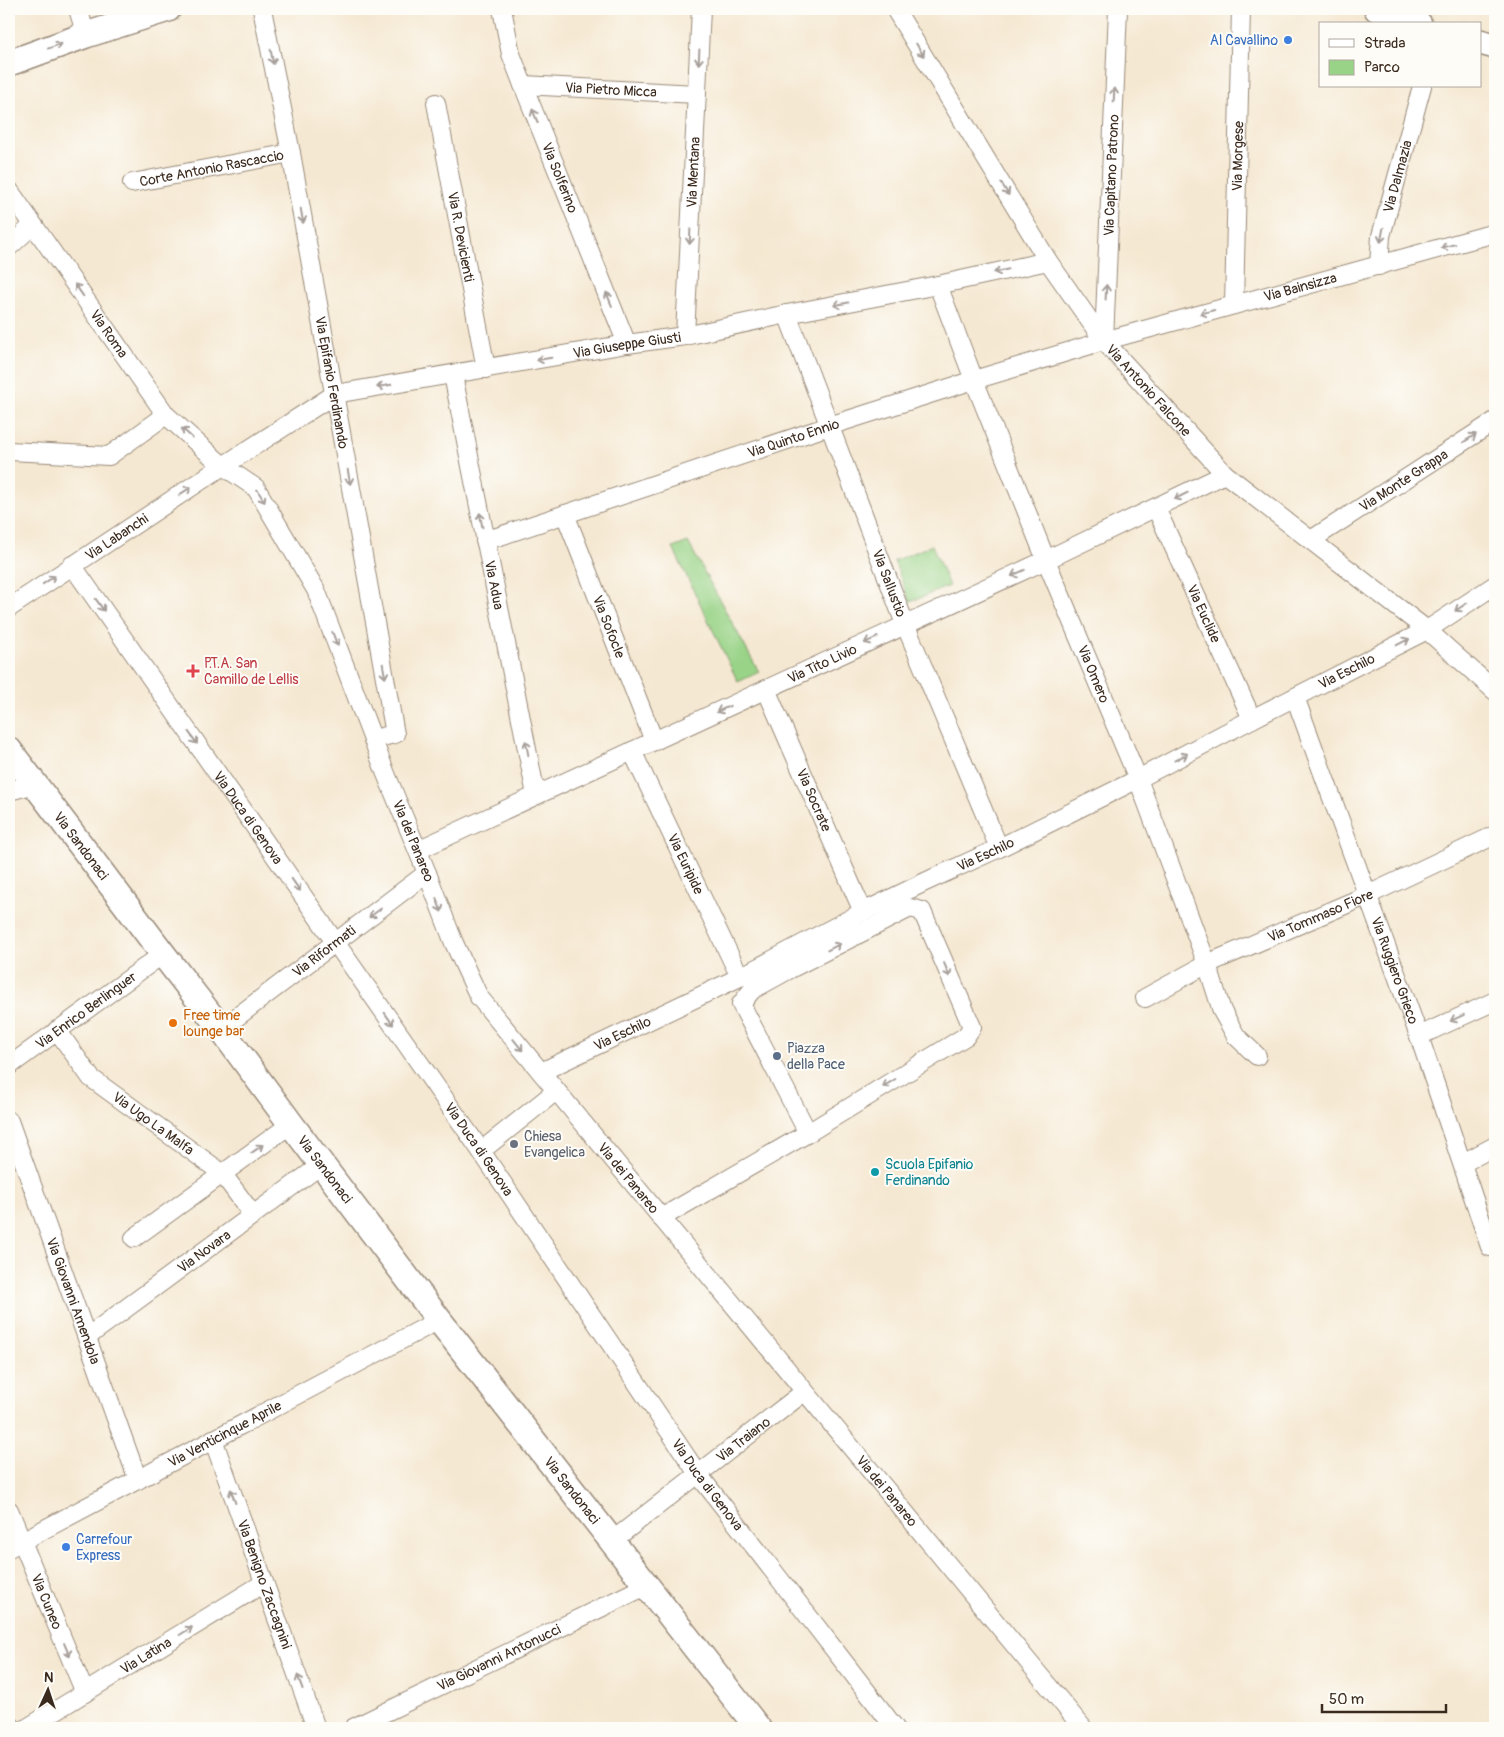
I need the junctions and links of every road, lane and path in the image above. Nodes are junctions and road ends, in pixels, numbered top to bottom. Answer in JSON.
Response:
{"nodes":[{"id":1,"x":78,"y":9,"type":"edge"},
{"id":2,"x":168,"y":9,"type":"edge"},
{"id":3,"x":262,"y":9,"type":"edge"},
{"id":4,"x":502,"y":9,"type":"edge"},
{"id":5,"x":701,"y":9,"type":"edge"},
{"id":6,"x":895,"y":9,"type":"edge"},
{"id":7,"x":1118,"y":9,"type":"edge"},
{"id":8,"x":1241,"y":9,"type":"edge"},
{"id":9,"x":1377,"y":9,"type":"edge"},
{"id":10,"x":1413,"y":22,"type":"edge"},
{"id":11,"x":86,"y":35,"type":"junction"},
{"id":12,"x":1482,"y":43,"type":"edge"},
{"id":13,"x":1495,"y":46,"type":"edge"},
{"id":14,"x":9,"y":63,"type":"edge"},
{"id":15,"x":523,"y":85,"type":"junction"},
{"id":16,"x":1421,"y":88,"type":"edge"},
{"id":17,"x":697,"y":94,"type":"junction"},
{"id":18,"x":436,"y":103,"type":"dead end"},
{"id":19,"x":291,"y":153,"type":"junction"},
{"id":20,"x":132,"y":182,"type":"dead end"},
{"id":21,"x":9,"y":190,"type":"edge"},
{"id":22,"x":33,"y":225,"type":"junction"},
{"id":23,"x":1495,"y":232,"type":"edge"},
{"id":24,"x":9,"y":247,"type":"edge"},
{"id":25,"x":1048,"y":261,"type":"junction"},
{"id":26,"x":1379,"y":266,"type":"junction"},
{"id":27,"x":938,"y":286,"type":"junction"},
{"id":28,"x":1234,"y":305,"type":"junction"},
{"id":29,"x":787,"y":314,"type":"junction"},
{"id":30,"x":685,"y":336,"type":"junction"},
{"id":31,"x":1104,"y":341,"type":"junction"},
{"id":32,"x":627,"y":344,"type":"junction"},
{"id":33,"x":486,"y":370,"type":"junction"},
{"id":34,"x":453,"y":375,"type":"junction"},
{"id":35,"x":974,"y":380,"type":"junction"},
{"id":36,"x":334,"y":394,"type":"junction"},
{"id":37,"x":166,"y":415,"type":"junction"},
{"id":38,"x":1495,"y":421,"type":"edge"},
{"id":39,"x":830,"y":426,"type":"junction"},
{"id":40,"x":9,"y":450,"type":"edge"},
{"id":41,"x":223,"y":466,"type":"junction"},
{"id":42,"x":1225,"y":474,"type":"junction"},
{"id":43,"x":1156,"y":508,"type":"junction"},
{"id":44,"x":565,"y":514,"type":"junction"},
{"id":45,"x":1311,"y":540,"type":"junction"},
{"id":46,"x":485,"y":541,"type":"junction"},
{"id":47,"x":1046,"y":560,"type":"junction"},
{"id":48,"x":72,"y":565,"type":"junction"},
{"id":49,"x":1495,"y":584,"type":"edge"},
{"id":50,"x":9,"y":608,"type":"edge"},
{"id":51,"x":905,"y":624,"type":"junction"},
{"id":52,"x":1427,"y":630,"type":"junction"},
{"id":53,"x":766,"y":689,"type":"junction"},
{"id":54,"x":1495,"y":691,"type":"edge"},
{"id":55,"x":1295,"y":697,"type":"junction"},
{"id":56,"x":1252,"y":719,"type":"junction"},
{"id":57,"x":373,"y":739,"type":"junction"},
{"id":58,"x":654,"y":741,"type":"junction"},
{"id":59,"x":9,"y":750,"type":"edge"},
{"id":60,"x":632,"y":751,"type":"junction"},
{"id":61,"x":1138,"y":780,"type":"junction"},
{"id":62,"x":35,"y":784,"type":"junction"},
{"id":63,"x":9,"y":791,"type":"edge"},
{"id":64,"x":536,"y":796,"type":"junction"},
{"id":65,"x":1495,"y":835,"type":"edge"},
{"id":66,"x":999,"y":848,"type":"junction"},
{"id":67,"x":418,"y":850,"type":"junction"},
{"id":68,"x":427,"y":873,"type":"junction"},
{"id":69,"x":1368,"y":894,"type":"junction"},
{"id":70,"x":863,"y":912,"type":"junction"},
{"id":71,"x":336,"y":943,"type":"junction"},
{"id":72,"x":163,"y":954,"type":"junction"},
{"id":73,"x":788,"y":962,"type":"junction"},
{"id":74,"x":1207,"y":964,"type":"junction"},
{"id":75,"x":740,"y":977,"type":"junction"},
{"id":76,"x":1145,"y":998,"type":"dead end"},
{"id":77,"x":1495,"y":1001,"type":"edge"},
{"id":78,"x":221,"y":1029,"type":"junction"},
{"id":79,"x":58,"y":1030,"type":"junction"},
{"id":80,"x":1419,"y":1036,"type":"junction"},
{"id":81,"x":1257,"y":1056,"type":"dead end"},
{"id":82,"x":9,"y":1066,"type":"edge"},
{"id":83,"x":541,"y":1072,"type":"junction"},
{"id":84,"x":556,"y":1091,"type":"junction"},
{"id":85,"x":9,"y":1121,"type":"edge"},
{"id":86,"x":291,"y":1124,"type":"junction"},
{"id":87,"x":808,"y":1133,"type":"junction"},
{"id":88,"x":1495,"y":1146,"type":"edge"},
{"id":89,"x":481,"y":1151,"type":"junction"},
{"id":90,"x":1463,"y":1163,"type":"junction"},
{"id":91,"x":321,"y":1165,"type":"junction"},
{"id":92,"x":222,"y":1173,"type":"junction"},
{"id":93,"x":253,"y":1215,"type":"junction"},
{"id":94,"x":661,"y":1218,"type":"junction"},
{"id":95,"x":134,"y":1238,"type":"dead end"},
{"id":96,"x":1490,"y":1247,"type":"dead end"},
{"id":97,"x":439,"y":1320,"type":"junction"},
{"id":98,"x":87,"y":1337,"type":"junction"},
{"id":99,"x":804,"y":1392,"type":"junction"},
{"id":100,"x":213,"y":1439,"type":"junction"},
{"id":101,"x":698,"y":1474,"type":"junction"},
{"id":102,"x":138,"y":1480,"type":"junction"},
{"id":103,"x":9,"y":1510,"type":"edge"},
{"id":104,"x":612,"y":1541,"type":"junction"},
{"id":105,"x":15,"y":1544,"type":"edge"},
{"id":106,"x":264,"y":1583,"type":"junction"},
{"id":107,"x":646,"y":1586,"type":"junction"},
{"id":108,"x":85,"y":1693,"type":"junction"},
{"id":109,"x":9,"y":1724,"type":"edge"},
{"id":110,"x":13,"y":1728,"type":"edge"},
{"id":111,"x":27,"y":1728,"type":"edge"},
{"id":112,"x":316,"y":1728,"type":"edge"},
{"id":113,"x":353,"y":1728,"type":"edge"},
{"id":114,"x":758,"y":1728,"type":"edge"},
{"id":115,"x":895,"y":1728,"type":"edge"},
{"id":116,"x":1083,"y":1728,"type":"edge"}],
"edges":[{"from":1,"to":11,"type":"street"},
{"from":2,"to":11,"type":"main road"},
{"from":3,"to":19,"type":"street","name":"Via Epifanio Ferdinando","one_way":true},
{"from":4,"to":15,"type":"street","name":"Via Solferino"},
{"from":5,"to":17,"type":"street","name":"Via Mentana","one_way":true},
{"from":6,"to":25,"type":"street","name":"Via Antonio Falcone","one_way":true},
{"from":31,"to":7,"type":"street","name":"Via Capitano Patrono","one_way":true},
{"from":8,"to":28,"type":"street","name":"Via Morgese"},
{"from":9,"to":10,"type":"main road"},
{"from":14,"to":11,"type":"main road","one_way":true},
{"from":12,"to":13,"type":"main road"},
{"from":15,"to":17,"type":"street","name":"Via Pietro Micca"},
{"from":32,"to":15,"type":"street","name":"Via Solferino","one_way":true},
{"from":16,"to":26,"type":"street","name":"Via Dalmazia","one_way":true},
{"from":17,"to":30,"type":"street","name":"Via Mentana","one_way":true},
{"from":18,"to":33,"type":"street","name":"Via R. Devicienti"},
{"from":19,"to":20,"type":"street","name":"Corte Antonio Rascaccio"},
{"from":19,"to":36,"type":"street","name":"Via Epifanio Ferdinando","one_way":true},
{"from":21,"to":22,"type":"street","name":"Via Roma"},
{"from":22,"to":24,"type":"street"},
{"from":37,"to":22,"type":"street","name":"Via Roma","one_way":true},
{"from":23,"to":26,"type":"street","name":"Via Bainsizza","one_way":true},
{"from":25,"to":27,"type":"street","name":"Via Giuseppe Giusti","one_way":true},
{"from":25,"to":31,"type":"street","name":"Via Antonio Falcone"},
{"from":26,"to":28,"type":"street","name":"Via Bainsizza"},
{"from":27,"to":29,"type":"street","name":"Via Giuseppe Giusti","one_way":true},
{"from":27,"to":35,"type":"street","name":"Via Omero"},
{"from":28,"to":31,"type":"street","name":"Via Bainsizza","one_way":true},
{"from":29,"to":30,"type":"street","name":"Via Giuseppe Giusti"},
{"from":29,"to":39,"type":"street","name":"Via Sallustio"},
{"from":30,"to":32,"type":"street","name":"Via Giuseppe Giusti"},
{"from":31,"to":35,"type":"street","name":"Via Quinto Ennio"},
{"from":31,"to":42,"type":"street","name":"Via Antonio Falcone"},
{"from":32,"to":33,"type":"street","name":"Via Giuseppe Giusti","one_way":true},
{"from":33,"to":34,"type":"street","name":"Via Giuseppe Giusti"},
{"from":34,"to":36,"type":"street","name":"Via Giuseppe Giusti","one_way":true},
{"from":46,"to":34,"type":"street","name":"Via Adua","one_way":true},
{"from":35,"to":39,"type":"street","name":"Via Quinto Ennio"},
{"from":35,"to":47,"type":"street","name":"Via Omero"},
{"from":36,"to":41,"type":"street","name":"Via Giuseppe Giusti"},
{"from":36,"to":57,"type":"street","name":"Via Epifanio Ferdinando","one_way":true},
{"from":37,"to":40,"type":"street"},
{"from":41,"to":37,"type":"street","name":"Via Roma","one_way":true},
{"from":45,"to":38,"type":"street","name":"Via Monte Grappa","one_way":true},
{"from":39,"to":44,"type":"street","name":"Via Quinto Ennio"},
{"from":39,"to":51,"type":"street","name":"Via Sallustio"},
{"from":48,"to":41,"type":"street","name":"Via Labanchi","one_way":true},
{"from":41,"to":57,"type":"street","name":"Via dei Panareo","one_way":true},
{"from":42,"to":43,"type":"street","name":"Via Tito Livio","one_way":true},
{"from":42,"to":45,"type":"street","name":"Via Antonio Falcone"},
{"from":43,"to":47,"type":"street","name":"Via Tito Livio"},
{"from":43,"to":56,"type":"street","name":"Via Euclide"},
{"from":44,"to":46,"type":"street","name":"Via Quinto Ennio"},
{"from":44,"to":58,"type":"street","name":"Via Sofocle"},
{"from":45,"to":52,"type":"street","name":"Via Antonio Falcone"},
{"from":64,"to":46,"type":"street","name":"Via Adua","one_way":true},
{"from":47,"to":51,"type":"street","name":"Via Tito Livio","one_way":true},
{"from":47,"to":61,"type":"street","name":"Via Omero"},
{"from":50,"to":48,"type":"street","name":"Via Labanchi","one_way":true},
{"from":48,"to":71,"type":"street","name":"Via Duca di Genova","one_way":true},
{"from":49,"to":52,"type":"street","name":"Via Eschilo","one_way":true},
{"from":51,"to":53,"type":"street","name":"Via Tito Livio","one_way":true},
{"from":51,"to":66,"type":"street","name":"Via Sallustio"},
{"from":52,"to":54,"type":"street","name":"Via Antonio Falcone"},
{"from":55,"to":52,"type":"street","name":"Via Eschilo","one_way":true},
{"from":53,"to":58,"type":"street","name":"Via Tito Livio","one_way":true},
{"from":53,"to":70,"type":"street","name":"Via Socrate"},
{"from":55,"to":56,"type":"street","name":"Via Eschilo"},
{"from":55,"to":69,"type":"street","name":"Via Ruggiero Grieco"},
{"from":61,"to":56,"type":"street","name":"Via Eschilo","one_way":true},
{"from":57,"to":67,"type":"street","name":"Via dei Panareo"},
{"from":58,"to":60,"type":"street","name":"Via Tito Livio"},
{"from":59,"to":62,"type":"main road","name":"Via Sandonaci"},
{"from":60,"to":64,"type":"street","name":"Via Tito Livio"},
{"from":60,"to":75,"type":"street","name":"Via Euripide"},
{"from":61,"to":66,"type":"street","name":"Via Eschilo"},
{"from":61,"to":74,"type":"street","name":"Via Omero"},
{"from":62,"to":63,"type":"street"},
{"from":62,"to":72,"type":"main road","name":"Via Sandonaci"},
{"from":64,"to":67,"type":"street","name":"Via Tito Livio"},
{"from":65,"to":69,"type":"street","name":"Via Tommaso Fiore"},
{"from":66,"to":70,"type":"street","name":"Via Eschilo"},
{"from":67,"to":68,"type":"street","name":"Via dei Panareo"},
{"from":68,"to":71,"type":"street","name":"Via Riformati","one_way":true},
{"from":68,"to":83,"type":"street","name":"Via dei Panareo","one_way":true},
{"from":69,"to":74,"type":"street","name":"Via Tommaso Fiore"},
{"from":69,"to":80,"type":"street","name":"Via Ruggiero Grieco"},
{"from":70,"to":73,"type":"street","name":"Via Eschilo"},
{"from":71,"to":78,"type":"street","name":"Via Riformati"},
{"from":71,"to":89,"type":"street","name":"Via Duca di Genova","one_way":true},
{"from":72,"to":78,"type":"main road","name":"Via Sandonaci"},
{"from":72,"to":79,"type":"street","name":"Via Enrico Berlinguer"},
{"from":73,"to":75,"type":"street","name":"Via Eschilo"},
{"from":73,"to":87,"type":"street"},
{"from":73,"to":87,"type":"street","one_way":true},
{"from":74,"to":76,"type":"street","name":"Via Tommaso Fiore"},
{"from":74,"to":81,"type":"street","name":"Via Omero"},
{"from":75,"to":83,"type":"street","name":"Via Eschilo"},
{"from":77,"to":80,"type":"street","one_way":true},
{"from":78,"to":86,"type":"main road","name":"Via Sandonaci"},
{"from":79,"to":82,"type":"street","name":"Via Enrico Berlinguer"},
{"from":79,"to":92,"type":"street","name":"Via Ugo La Malfa"},
{"from":80,"to":90,"type":"street","name":"Via Ruggiero Grieco"},
{"from":83,"to":84,"type":"street","name":"Via dei Panareo"},
{"from":84,"to":89,"type":"street"},
{"from":84,"to":94,"type":"street","name":"Via dei Panareo"},
{"from":85,"to":98,"type":"street","name":"Via Giovanni Amendola"},
{"from":86,"to":91,"type":"main road","name":"Via Sandonaci"},
{"from":92,"to":86,"type":"street","one_way":true},
{"from":87,"to":94,"type":"street"},
{"from":88,"to":90,"type":"street"},
{"from":89,"to":101,"type":"street","name":"Via Duca di Genova"},
{"from":90,"to":96,"type":"street","name":"Via Ruggiero Grieco"},
{"from":91,"to":93,"type":"street","name":"Via Novara"},
{"from":91,"to":97,"type":"main road","name":"Via Sandonaci"},
{"from":92,"to":93,"type":"street","name":"Via Ugo La Malfa"},
{"from":92,"to":95,"type":"street"},
{"from":93,"to":98,"type":"street","name":"Via Novara"},
{"from":94,"to":99,"type":"street","name":"Via dei Panareo"},
{"from":97,"to":100,"type":"street","name":"Via Venticinque Aprile"},
{"from":97,"to":104,"type":"main road","name":"Via Sandonaci"},
{"from":98,"to":102,"type":"street","name":"Via Giovanni Amendola"},
{"from":99,"to":101,"type":"street","name":"Via Traiano"},
{"from":99,"to":116,"type":"street","name":"Via dei Panareo"},
{"from":100,"to":102,"type":"street","name":"Via Venticinque Aprile"},
{"from":106,"to":100,"type":"street","name":"Via Benigno Zaccagnini","one_way":true},
{"from":101,"to":104,"type":"street","name":"Via Traiano"},
{"from":101,"to":115,"type":"street","name":"Via Duca di Genova"},
{"from":102,"to":105,"type":"street","name":"Via Venticinque Aprile"},
{"from":103,"to":105,"type":"street","name":"Via Cuneo"},
{"from":104,"to":107,"type":"main road","name":"Via Sandonaci"},
{"from":105,"to":108,"type":"street","name":"Via Cuneo","one_way":true},
{"from":108,"to":106,"type":"street","name":"Via Latina","one_way":true},
{"from":112,"to":106,"type":"street","name":"Via Benigno Zaccagnini","one_way":true},
{"from":107,"to":113,"type":"street","name":"Via Giovanni Antonucci"},
{"from":107,"to":114,"type":"main road","name":"Via Sandonaci"},
{"from":108,"to":111,"type":"street","name":"Via Latina"},
{"from":109,"to":110,"type":"street"}]}
